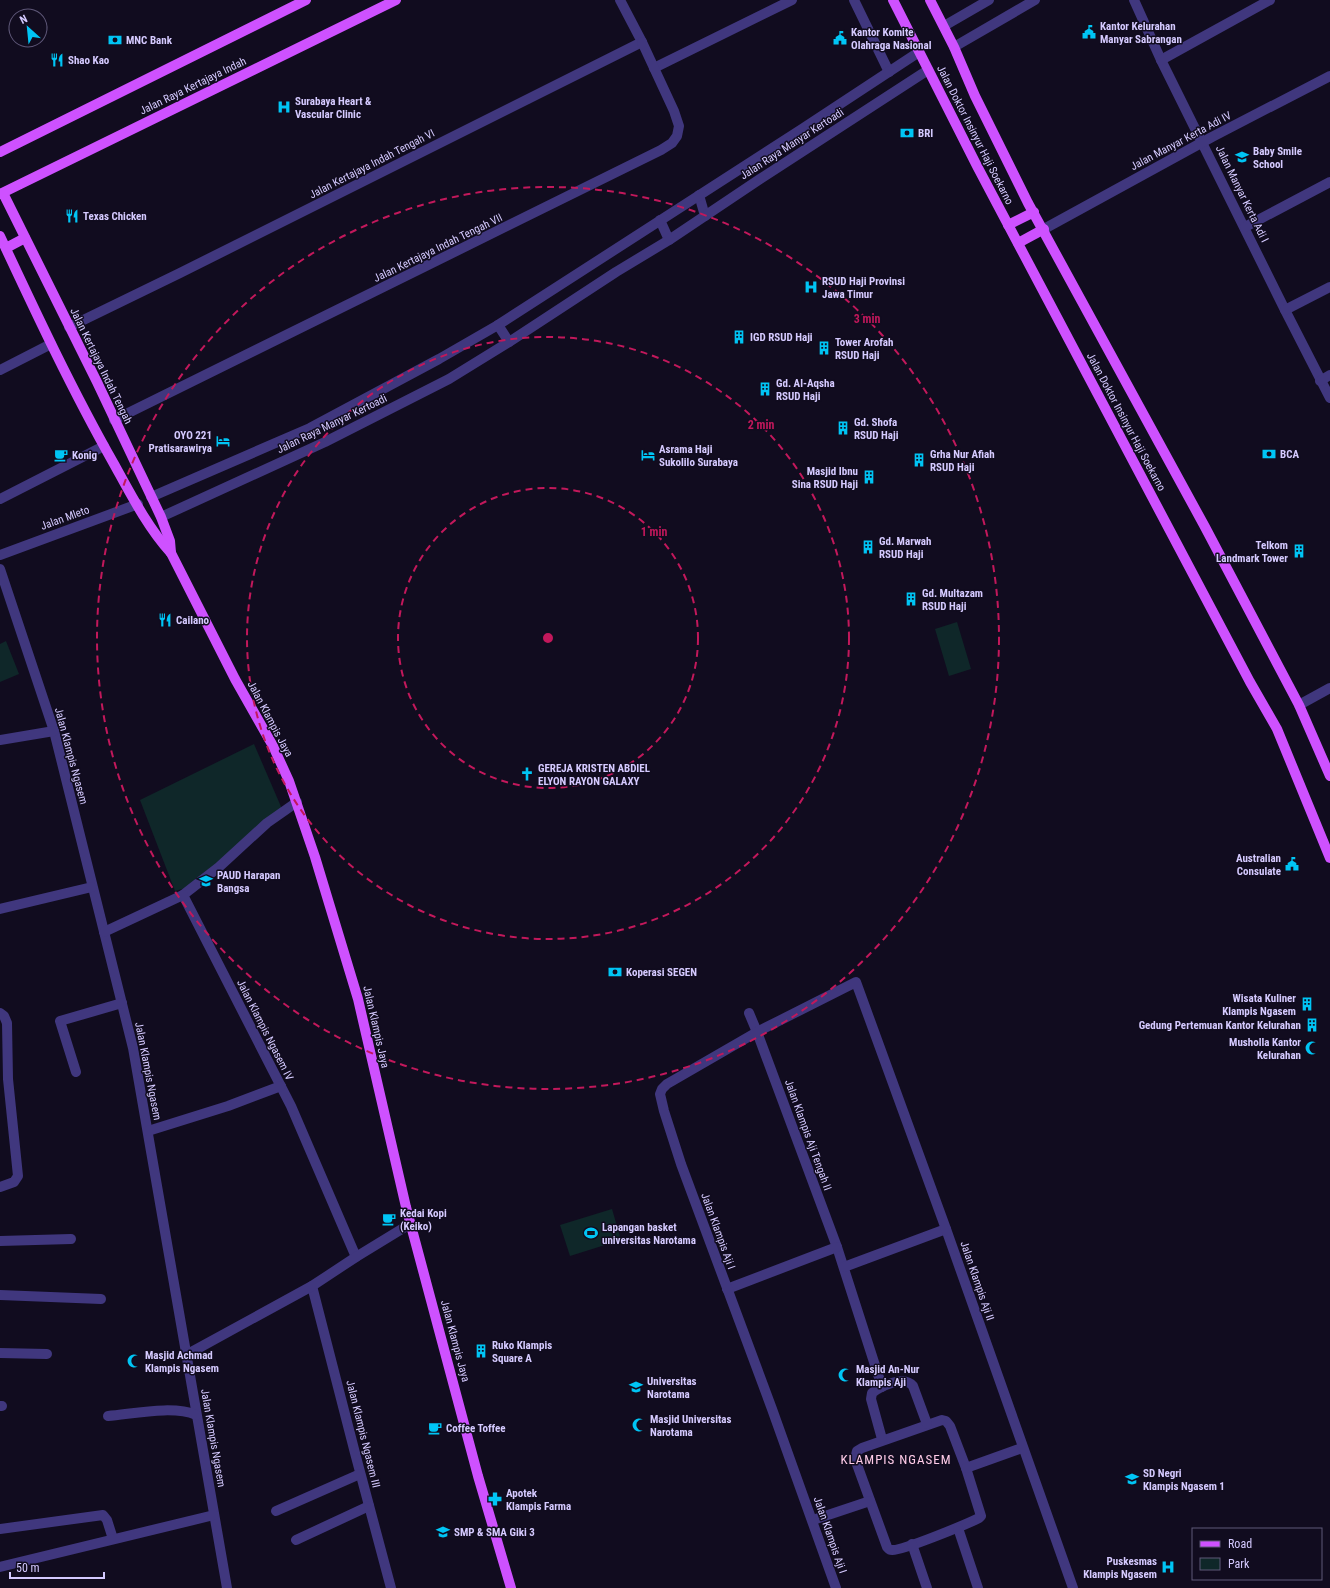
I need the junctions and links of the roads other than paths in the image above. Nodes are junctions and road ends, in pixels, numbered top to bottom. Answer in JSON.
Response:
{"nodes":[{"id":1,"x":306,"y":0,"type":"edge"},
{"id":2,"x":620,"y":0,"type":"edge"},
{"id":3,"x":792,"y":0,"type":"edge"},
{"id":4,"x":854,"y":0,"type":"edge"},
{"id":5,"x":893,"y":0,"type":"edge"},
{"id":6,"x":930,"y":0,"type":"edge"},
{"id":7,"x":989,"y":0,"type":"edge"},
{"id":8,"x":1035,"y":0,"type":"edge"},
{"id":9,"x":1134,"y":0,"type":"edge"},
{"id":10,"x":1270,"y":0,"type":"edge"},
{"id":11,"x":392,"y":1,"type":"edge"},
{"id":12,"x":945,"y":28,"type":"junction"},
{"id":13,"x":642,"y":42,"type":"junction"},
{"id":14,"x":953,"y":45,"type":"junction"},
{"id":15,"x":1161,"y":60,"type":"junction"},
{"id":16,"x":923,"y":61,"type":"junction"},
{"id":17,"x":654,"y":68,"type":"junction"},
{"id":18,"x":889,"y":72,"type":"junction"},
{"id":19,"x":1330,"y":76,"type":"edge"},
{"id":20,"x":1203,"y":142,"type":"junction"},
{"id":21,"x":0,"y":152,"type":"edge"},
{"id":22,"x":1330,"y":182,"type":"edge"},
{"id":23,"x":1,"y":194,"type":"edge"},
{"id":24,"x":702,"y":206,"type":"junction"},
{"id":25,"x":1034,"y":212,"type":"junction"},
{"id":26,"x":1008,"y":225,"type":"junction"},
{"id":27,"x":1245,"y":227,"type":"junction"},
{"id":28,"x":664,"y":229,"type":"junction"},
{"id":29,"x":1044,"y":229,"type":"junction"},
{"id":30,"x":0,"y":236,"type":"edge"},
{"id":31,"x":25,"y":238,"type":"junction"},
{"id":32,"x":1018,"y":244,"type":"junction"},
{"id":33,"x":6,"y":248,"type":"junction"},
{"id":34,"x":1330,"y":287,"type":"edge"},
{"id":35,"x":1285,"y":310,"type":"junction"},
{"id":36,"x":69,"y":327,"type":"junction"},
{"id":37,"x":503,"y":333,"type":"junction"},
{"id":38,"x":51,"y":344,"type":"junction"},
{"id":39,"x":0,"y":370,"type":"edge"},
{"id":40,"x":1330,"y":375,"type":"edge"},
{"id":41,"x":1320,"y":380,"type":"junction"},
{"id":42,"x":1330,"y":398,"type":"edge"},
{"id":43,"x":114,"y":420,"type":"junction"},
{"id":44,"x":104,"y":446,"type":"junction"},
{"id":45,"x":137,"y":468,"type":"junction"},
{"id":46,"x":120,"y":476,"type":"junction"},
{"id":47,"x":0,"y":500,"type":"edge"},
{"id":48,"x":139,"y":506,"type":"junction"},
{"id":49,"x":156,"y":507,"type":"junction"},
{"id":50,"x":171,"y":553,"type":"junction"},
{"id":51,"x":0,"y":555,"type":"edge"},
{"id":52,"x":0,"y":569,"type":"edge"},
{"id":53,"x":1330,"y":688,"type":"edge"},
{"id":54,"x":1299,"y":704,"type":"junction"},
{"id":55,"x":54,"y":731,"type":"junction"},
{"id":56,"x":0,"y":740,"type":"edge"},
{"id":57,"x":1330,"y":776,"type":"edge"},
{"id":58,"x":297,"y":802,"type":"junction"},
{"id":59,"x":1330,"y":858,"type":"edge"},
{"id":60,"x":92,"y":887,"type":"junction"},
{"id":61,"x":183,"y":895,"type":"junction"},
{"id":62,"x":0,"y":910,"type":"edge"},
{"id":63,"x":104,"y":932,"type":"junction"},
{"id":64,"x":856,"y":982,"type":"joint"},
{"id":65,"x":122,"y":1003,"type":"junction"},
{"id":66,"x":0,"y":1014,"type":"edge"},
{"id":67,"x":749,"y":1014,"type":"dead end"},
{"id":68,"x":757,"y":1032,"type":"junction"},
{"id":69,"x":76,"y":1072,"type":"dead end"},
{"id":70,"x":4,"y":1079,"type":"edge"},
{"id":71,"x":281,"y":1086,"type":"junction"},
{"id":72,"x":148,"y":1131,"type":"junction"},
{"id":73,"x":0,"y":1187,"type":"edge"},
{"id":74,"x":410,"y":1224,"type":"junction"},
{"id":75,"x":946,"y":1229,"type":"junction"},
{"id":76,"x":71,"y":1239,"type":"dead end"},
{"id":77,"x":0,"y":1241,"type":"edge"},
{"id":78,"x":837,"y":1247,"type":"junction"},
{"id":79,"x":356,"y":1257,"type":"junction"},
{"id":80,"x":844,"y":1267,"type":"junction"},
{"id":81,"x":312,"y":1286,"type":"junction"},
{"id":82,"x":727,"y":1289,"type":"junction"},
{"id":83,"x":0,"y":1295,"type":"edge"},
{"id":84,"x":101,"y":1299,"type":"dead end"},
{"id":85,"x":0,"y":1353,"type":"edge"},
{"id":86,"x":47,"y":1354,"type":"dead end"},
{"id":87,"x":186,"y":1355,"type":"junction"},
{"id":88,"x":882,"y":1387,"type":"junction"},
{"id":89,"x":196,"y":1415,"type":"junction"},
{"id":90,"x":108,"y":1416,"type":"dead end"},
{"id":91,"x":927,"y":1424,"type":"junction"},
{"id":92,"x":882,"y":1440,"type":"junction"},
{"id":93,"x":1022,"y":1448,"type":"junction"},
{"id":94,"x":966,"y":1468,"type":"junction"},
{"id":95,"x":360,"y":1474,"type":"junction"},
{"id":96,"x":870,"y":1501,"type":"junction"},
{"id":97,"x":369,"y":1506,"type":"junction"},
{"id":98,"x":276,"y":1511,"type":"dead end"},
{"id":99,"x":214,"y":1515,"type":"junction"},
{"id":100,"x":813,"y":1520,"type":"junction"},
{"id":101,"x":958,"y":1528,"type":"junction"},
{"id":102,"x":0,"y":1529,"type":"edge"},
{"id":103,"x":113,"y":1539,"type":"junction"},
{"id":104,"x":296,"y":1540,"type":"dead end"},
{"id":105,"x":912,"y":1544,"type":"junction"},
{"id":106,"x":0,"y":1567,"type":"edge"},
{"id":107,"x":227,"y":1588,"type":"edge"},
{"id":108,"x":391,"y":1588,"type":"edge"},
{"id":109,"x":511,"y":1588,"type":"edge"},
{"id":110,"x":836,"y":1588,"type":"edge"},
{"id":111,"x":927,"y":1588,"type":"edge"},
{"id":112,"x":978,"y":1588,"type":"edge"},
{"id":113,"x":1073,"y":1588,"type":"edge"}],
"edges":[{"from":1,"to":21,"type":"main road"},
{"from":2,"to":13,"type":"street"},
{"from":3,"to":17,"type":"street"},
{"from":4,"to":18,"type":"street"},
{"from":5,"to":16,"type":"main road","name":"Jalan Doktor Insinyur Haji Soekarno"},
{"from":6,"to":12,"type":"main road","name":"Jalan Doktor Insinyur Haji Soekarno"},
{"from":7,"to":12,"type":"street"},
{"from":8,"to":14,"type":"street"},
{"from":9,"to":15,"type":"street","name":"Jalan Manyar Kerta Adi I"},
{"from":10,"to":15,"type":"street"},
{"from":11,"to":23,"type":"main road","name":"Jalan Raya Kertajaya Indah"},
{"from":12,"to":14,"type":"main road","name":"Jalan Doktor Insinyur Haji Soekarno"},
{"from":13,"to":17,"type":"street","name":"Jalan Kertajaya Indah Tengah VII"},
{"from":13,"to":36,"type":"street","name":"Jalan Kertajaya Indah Tengah VI"},
{"from":14,"to":25,"type":"main road","name":"Jalan Doktor Insinyur Haji Soekarno"},
{"from":15,"to":20,"type":"street","name":"Jalan Manyar Kerta Adi I"},
{"from":16,"to":18,"type":"street","name":"Jalan Raya Manyar Kertoadi"},
{"from":16,"to":24,"type":"street","name":"Jalan Raya Manyar Kertoadi"},
{"from":16,"to":26,"type":"main road","name":"Jalan Doktor Insinyur Haji Soekarno"},
{"from":17,"to":43,"type":"street","name":"Jalan Kertajaya Indah Tengah VII"},
{"from":18,"to":24,"type":"street","name":"Jalan Raya Manyar Kertoadi"},
{"from":19,"to":20,"type":"street","name":"Jalan Manyar Kerta Adi IV"},
{"from":20,"to":27,"type":"street","name":"Jalan Manyar Kerta Adi I"},
{"from":20,"to":29,"type":"street","name":"Jalan Manyar Kerta Adi IV"},
{"from":22,"to":27,"type":"street"},
{"from":23,"to":31,"type":"main road","name":"Jalan Kertajaya Indah Tengah"},
{"from":24,"to":28,"type":"street","name":"Jalan Raya Manyar Kertoadi"},
{"from":24,"to":28,"type":"street","name":"Jalan Raya Manyar Kertoadi"},
{"from":25,"to":26,"type":"main road"},
{"from":25,"to":29,"type":"main road","name":"Jalan Doktor Insinyur Haji Soekarno"},
{"from":26,"to":32,"type":"main road","name":"Jalan Doktor Insinyur Haji Soekarno"},
{"from":27,"to":35,"type":"street","name":"Jalan Manyar Kerta Adi I"},
{"from":28,"to":37,"type":"street","name":"Jalan Raya Manyar Kertoadi"},
{"from":28,"to":37,"type":"street","name":"Jalan Raya Manyar Kertoadi"},
{"from":29,"to":32,"type":"main road"},
{"from":29,"to":54,"type":"main road","name":"Jalan Doktor Insinyur Haji Soekarno"},
{"from":30,"to":33,"type":"main road"},
{"from":31,"to":33,"type":"main road"},
{"from":31,"to":36,"type":"main road","name":"Jalan Kertajaya Indah Tengah"},
{"from":32,"to":59,"type":"main road","name":"Jalan Doktor Insinyur Haji Soekarno"},
{"from":33,"to":38,"type":"main road"},
{"from":34,"to":35,"type":"street"},
{"from":35,"to":41,"type":"street","name":"Jalan Manyar Kerta Adi I"},
{"from":36,"to":43,"type":"main road","name":"Jalan Kertajaya Indah Tengah"},
{"from":37,"to":49,"type":"street","name":"Jalan Raya Manyar Kertoadi"},
{"from":37,"to":49,"type":"street","name":"Jalan Raya Manyar Kertoadi"},
{"from":38,"to":39,"type":"street"},
{"from":38,"to":44,"type":"main road"},
{"from":40,"to":41,"type":"street"},
{"from":41,"to":42,"type":"street","name":"Jalan Manyar Kerta Adi I"},
{"from":43,"to":45,"type":"main road","name":"Jalan Kertajaya Indah Tengah"},
{"from":44,"to":46,"type":"main road"},
{"from":44,"to":47,"type":"street"},
{"from":45,"to":46,"type":"main road"},
{"from":45,"to":49,"type":"main road","name":"Jalan Kertajaya Indah Tengah"},
{"from":46,"to":48,"type":"main road"},
{"from":48,"to":50,"type":"main road","name":"Jalan Klampis Jaya"},
{"from":48,"to":51,"type":"street","name":"Jalan Mleto"},
{"from":49,"to":50,"type":"main road","name":"Jalan Kertajaya Indah Tengah"},
{"from":50,"to":58,"type":"main road","name":"Jalan Klampis Jaya"},
{"from":52,"to":55,"type":"street","name":"Jalan Klampis Ngasem"},
{"from":53,"to":54,"type":"street"},
{"from":54,"to":57,"type":"main road","name":"Jalan Doktor Insinyur Haji Soekarno"},
{"from":55,"to":56,"type":"street"},
{"from":55,"to":60,"type":"street","name":"Jalan Klampis Ngasem"},
{"from":58,"to":61,"type":"street"},
{"from":58,"to":74,"type":"main road","name":"Jalan Klampis Jaya"},
{"from":60,"to":62,"type":"street"},
{"from":60,"to":63,"type":"street","name":"Jalan Klampis Ngasem"},
{"from":61,"to":63,"type":"street"},
{"from":61,"to":71,"type":"street","name":"Jalan Klampis Ngasem IV"},
{"from":63,"to":65,"type":"street","name":"Jalan Klampis Ngasem"},
{"from":64,"to":68,"type":"street","name":"Jalan Klampis Aji I"},
{"from":64,"to":75,"type":"street","name":"Jalan Klampis Aji II"},
{"from":65,"to":69,"type":"street"},
{"from":65,"to":72,"type":"street","name":"Jalan Klampis Ngasem"},
{"from":66,"to":70,"type":"street"},
{"from":67,"to":68,"type":"street","name":"Jalan Klampis Aji Tengah II"},
{"from":68,"to":78,"type":"street","name":"Jalan Klampis Aji Tengah II"},
{"from":68,"to":82,"type":"street","name":"Jalan Klampis Aji I"},
{"from":70,"to":73,"type":"street"},
{"from":71,"to":72,"type":"street"},
{"from":71,"to":79,"type":"street","name":"Jalan Klampis Ngasem IV"},
{"from":72,"to":87,"type":"street","name":"Jalan Klampis Ngasem"},
{"from":74,"to":79,"type":"street"},
{"from":74,"to":109,"type":"main road","name":"Jalan Klampis Jaya"},
{"from":75,"to":80,"type":"street"},
{"from":75,"to":93,"type":"street","name":"Jalan Klampis Aji II"},
{"from":76,"to":77,"type":"street"},
{"from":78,"to":80,"type":"street","name":"Jalan Klampis Aji Tengah II"},
{"from":78,"to":82,"type":"street"},
{"from":79,"to":81,"type":"street"},
{"from":80,"to":88,"type":"street","name":"Jalan Klampis Aji Tengah II"},
{"from":81,"to":87,"type":"street"},
{"from":81,"to":95,"type":"street","name":"Jalan Klampis Ngasem III"},
{"from":82,"to":100,"type":"street","name":"Jalan Klampis Aji I"},
{"from":83,"to":84,"type":"street"},
{"from":85,"to":86,"type":"street"},
{"from":87,"to":89,"type":"street","name":"Jalan Klampis Ngasem"},
{"from":88,"to":91,"type":"street"},
{"from":88,"to":92,"type":"street"},
{"from":89,"to":90,"type":"street"},
{"from":89,"to":99,"type":"street","name":"Jalan Klampis Ngasem"},
{"from":91,"to":92,"type":"street"},
{"from":91,"to":94,"type":"street"},
{"from":92,"to":96,"type":"street"},
{"from":93,"to":94,"type":"street"},
{"from":93,"to":113,"type":"street","name":"Jalan Klampis Aji II"},
{"from":94,"to":101,"type":"street"},
{"from":95,"to":97,"type":"street","name":"Jalan Klampis Ngasem III"},
{"from":95,"to":98,"type":"street"},
{"from":96,"to":100,"type":"street"},
{"from":96,"to":105,"type":"street"},
{"from":97,"to":104,"type":"street"},
{"from":97,"to":108,"type":"street","name":"Jalan Klampis Ngasem III"},
{"from":99,"to":103,"type":"street"},
{"from":99,"to":107,"type":"street","name":"Jalan Klampis Ngasem"},
{"from":100,"to":110,"type":"street","name":"Jalan Klampis Aji I"},
{"from":101,"to":105,"type":"street"},
{"from":101,"to":112,"type":"street"},
{"from":102,"to":103,"type":"street"},
{"from":103,"to":106,"type":"street"},
{"from":105,"to":111,"type":"street"}]}
